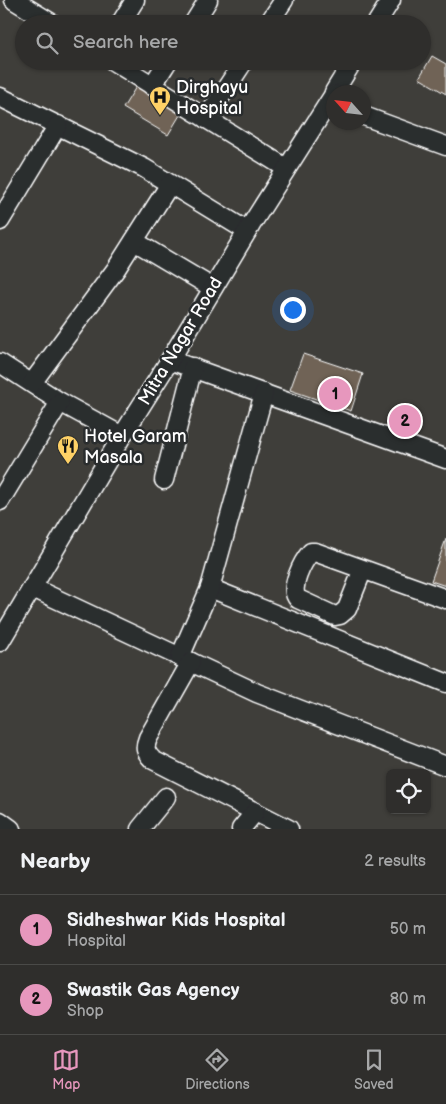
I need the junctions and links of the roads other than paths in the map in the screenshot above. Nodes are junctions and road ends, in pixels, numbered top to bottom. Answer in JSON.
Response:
{"nodes":[{"id":1,"x":14,"y":0,"type":"edge"},
{"id":2,"x":135,"y":0,"type":"edge"},
{"id":3,"x":208,"y":0,"type":"edge"},
{"id":4,"x":284,"y":0,"type":"edge"},
{"id":5,"x":391,"y":0,"type":"edge"},
{"id":6,"x":38,"y":15,"type":"edge"},
{"id":7,"x":126,"y":15,"type":"edge"},
{"id":8,"x":199,"y":15,"type":"edge"},
{"id":9,"x":274,"y":15,"type":"edge"},
{"id":10,"x":382,"y":15,"type":"edge"},
{"id":11,"x":127,"y":70,"type":"edge"},
{"id":12,"x":162,"y":70,"type":"edge"},
{"id":13,"x":238,"y":70,"type":"edge"},
{"id":14,"x":348,"y":70,"type":"edge"},
{"id":15,"x":339,"y":85,"type":"edge"},
{"id":16,"x":152,"y":86,"type":"junction"},
{"id":17,"x":0,"y":97,"type":"edge"},
{"id":18,"x":326,"y":107,"type":"edge"},
{"id":19,"x":206,"y":118,"type":"junction"},
{"id":20,"x":371,"y":119,"type":"edge"},
{"id":21,"x":58,"y":125,"type":"junction"},
{"id":22,"x":445,"y":145,"type":"edge"},
{"id":23,"x":286,"y":168,"type":"junction"},
{"id":24,"x":170,"y":184,"type":"junction"},
{"id":25,"x":0,"y":222,"type":"edge"},
{"id":26,"x":247,"y":230,"type":"junction"},
{"id":27,"x":134,"y":241,"type":"junction"},
{"id":28,"x":213,"y":288,"type":"junction"},
{"id":29,"x":170,"y":360,"type":"junction"},
{"id":30,"x":0,"y":364,"type":"edge"},
{"id":31,"x":192,"y":367,"type":"junction"},
{"id":32,"x":32,"y":383,"type":"junction"},
{"id":33,"x":264,"y":393,"type":"junction"},
{"id":34,"x":60,"y":402,"type":"junction"},
{"id":35,"x":122,"y":436,"type":"junction"},
{"id":36,"x":446,"y":459,"type":"edge"},
{"id":37,"x":164,"y":480,"type":"dead end"},
{"id":38,"x":0,"y":501,"type":"edge"},
{"id":39,"x":363,"y":569,"type":"dead end"},
{"id":40,"x":33,"y":588,"type":"junction"},
{"id":41,"x":210,"y":588,"type":"junction"},
{"id":42,"x":446,"y":599,"type":"edge"},
{"id":43,"x":0,"y":642,"type":"edge"},
{"id":44,"x":185,"y":659,"type":"junction"},
{"id":45,"x":446,"y":683,"type":"edge"},
{"id":46,"x":446,"y":766,"type":"edge"},
{"id":47,"x":166,"y":797,"type":"dead end"},
{"id":48,"x":255,"y":812,"type":"junction"},
{"id":49,"x":0,"y":821,"type":"edge"},
{"id":50,"x":12,"y":829,"type":"edge"},
{"id":51,"x":140,"y":829,"type":"edge"},
{"id":52,"x":241,"y":829,"type":"edge"},
{"id":53,"x":289,"y":829,"type":"edge"}],
"edges":[{"from":1,"to":6,"type":"street"},
{"from":2,"to":7,"type":"street"},
{"from":3,"to":8,"type":"street"},
{"from":4,"to":9,"type":"street"},
{"from":5,"to":10,"type":"street"},
{"from":11,"to":16,"type":"street"},
{"from":12,"to":16,"type":"street"},
{"from":13,"to":19,"type":"street"},
{"from":14,"to":15,"type":"street","name":"Mitra Nagar Road"},
{"from":16,"to":19,"type":"street"},
{"from":17,"to":21,"type":"street"},
{"from":18,"to":23,"type":"street","name":"Mitra Nagar Road"},
{"from":19,"to":23,"type":"street"},
{"from":20,"to":22,"type":"street"},
{"from":21,"to":24,"type":"street"},
{"from":21,"to":25,"type":"street"},
{"from":23,"to":26,"type":"street","name":"Mitra Nagar Road"},
{"from":24,"to":26,"type":"street"},
{"from":24,"to":27,"type":"street"},
{"from":26,"to":28,"type":"street","name":"Mitra Nagar Road"},
{"from":27,"to":28,"type":"street"},
{"from":27,"to":32,"type":"street"},
{"from":28,"to":29,"type":"street","name":"Mitra Nagar Road"},
{"from":29,"to":31,"type":"street"},
{"from":29,"to":35,"type":"street","name":"Mitra Nagar Road"},
{"from":30,"to":32,"type":"street"},
{"from":31,"to":33,"type":"street"},
{"from":31,"to":37,"type":"street"},
{"from":32,"to":34,"type":"street"},
{"from":33,"to":36,"type":"street"},
{"from":33,"to":41,"type":"street"},
{"from":34,"to":35,"type":"street"},
{"from":34,"to":38,"type":"street"},
{"from":35,"to":40,"type":"street","name":"Mitra Nagar Road"},
{"from":39,"to":42,"type":"street"},
{"from":40,"to":43,"type":"street","name":"Mitra Nagar Road"},
{"from":40,"to":44,"type":"street"},
{"from":41,"to":44,"type":"street"},
{"from":41,"to":45,"type":"street"},
{"from":44,"to":46,"type":"street"},
{"from":44,"to":48,"type":"street"},
{"from":47,"to":51,"type":"street"},
{"from":48,"to":52,"type":"street"},
{"from":48,"to":53,"type":"street"},
{"from":49,"to":50,"type":"street"}]}
